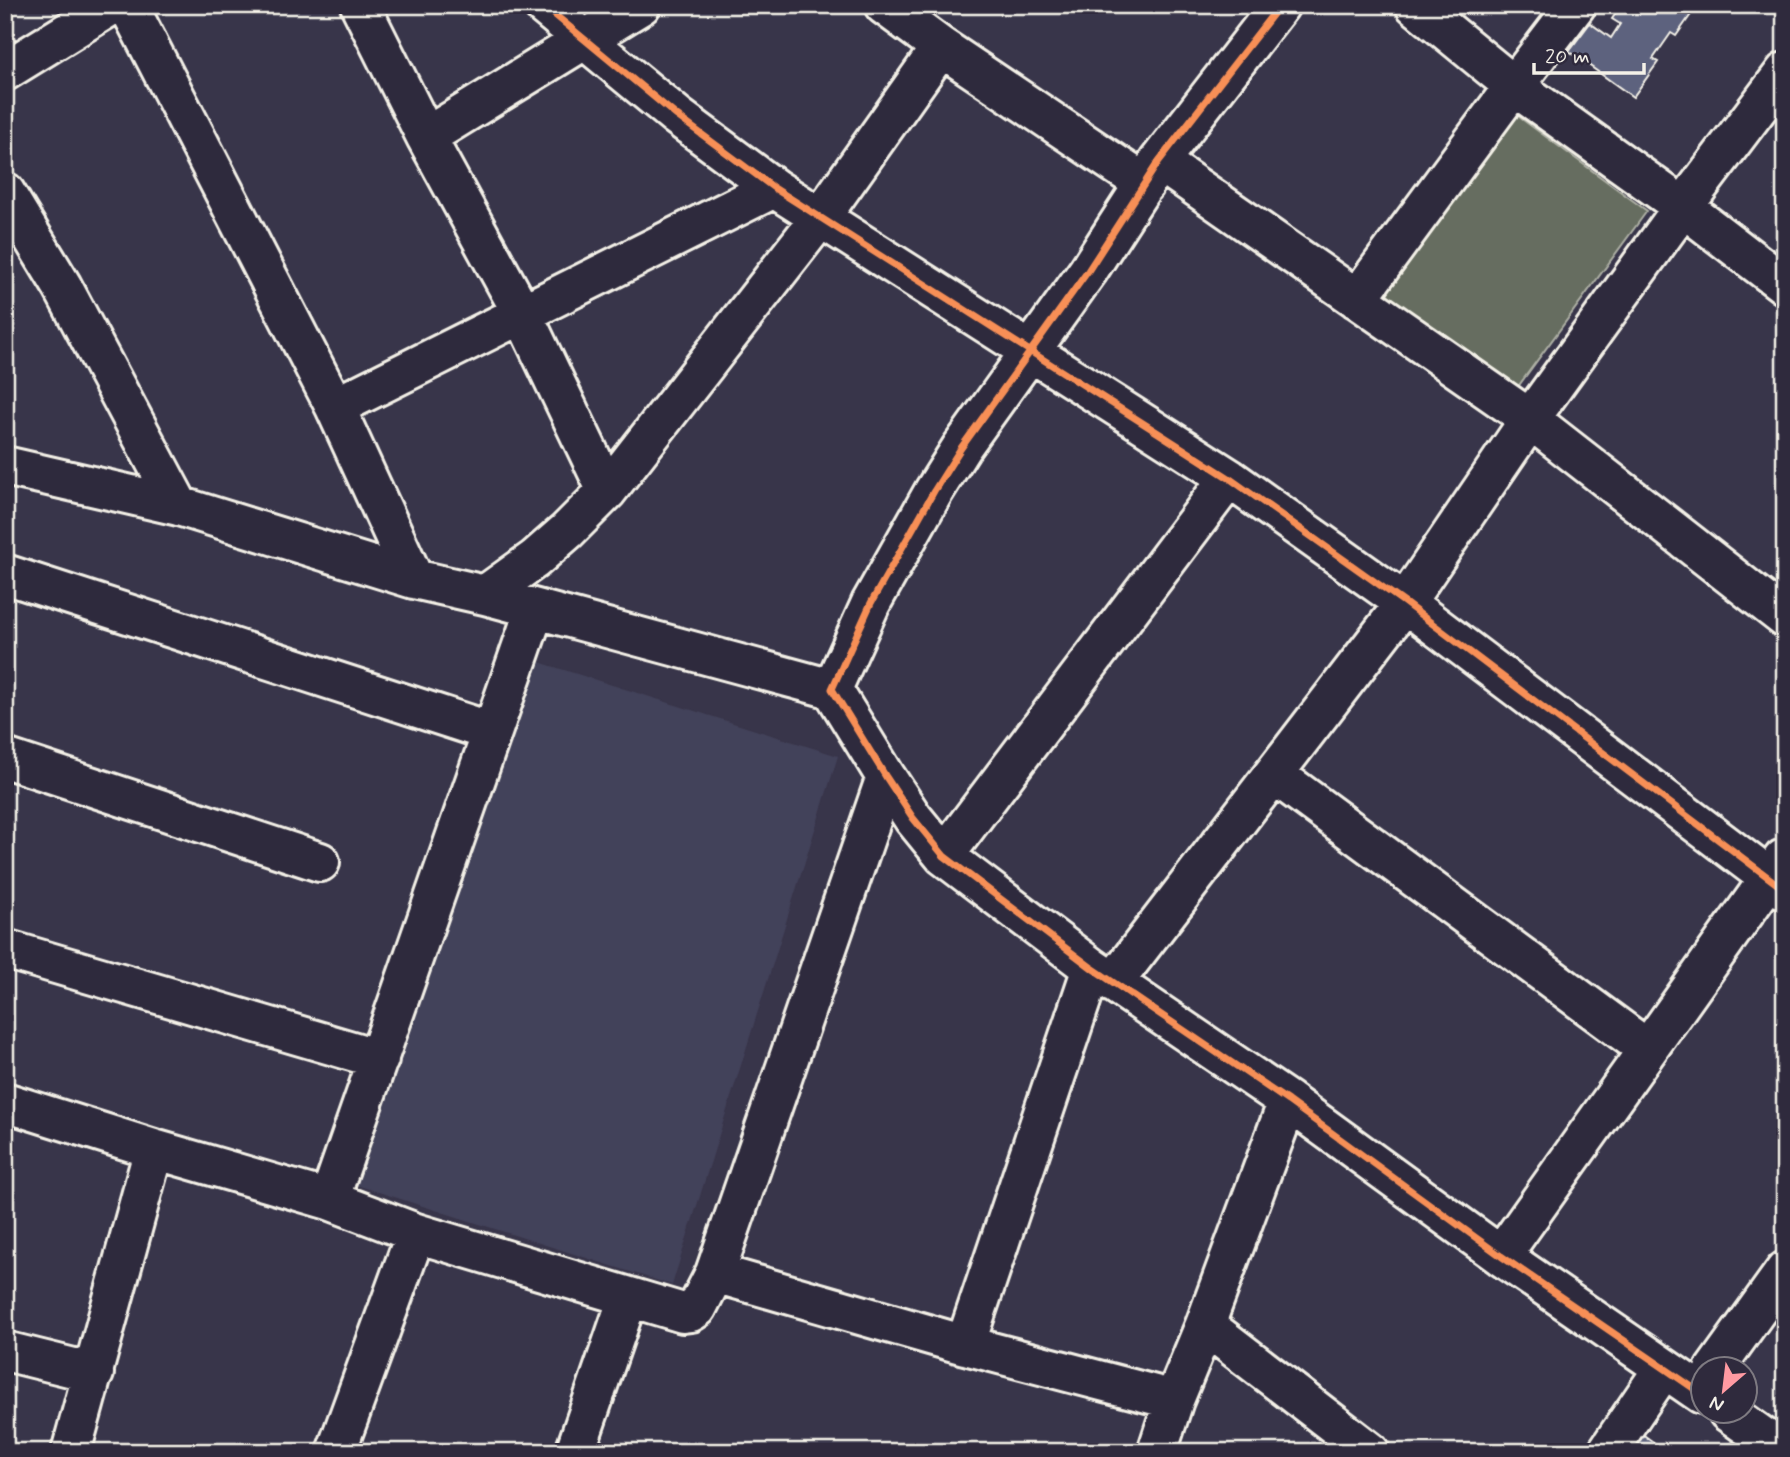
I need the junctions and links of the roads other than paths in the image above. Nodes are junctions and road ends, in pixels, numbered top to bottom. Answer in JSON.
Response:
{"nodes":[{"id":1,"x":112,"y":5,"type":"edge"},
{"id":2,"x":128,"y":5,"type":"edge"},
{"id":3,"x":360,"y":5,"type":"edge"},
{"id":4,"x":543,"y":5,"type":"edge"},
{"id":5,"x":641,"y":5,"type":"edge"},
{"id":6,"x":884,"y":5,"type":"edge"},
{"id":7,"x":1280,"y":5,"type":"edge"},
{"id":8,"x":1415,"y":5,"type":"edge"},
{"id":9,"x":1576,"y":5,"type":"edge"},
{"id":10,"x":585,"y":40,"type":"junction"},
{"id":11,"x":941,"y":47,"type":"junction"},
{"id":12,"x":5,"y":71,"type":"edge"},
{"id":13,"x":1785,"y":72,"type":"edge"},
{"id":14,"x":1514,"y":86,"type":"junction"},
{"id":15,"x":426,"y":138,"type":"junction"},
{"id":16,"x":1152,"y":172,"type":"junction"},
{"id":17,"x":774,"y":188,"type":"junction"},
{"id":18,"x":5,"y":192,"type":"edge"},
{"id":19,"x":1683,"y":207,"type":"junction"},
{"id":20,"x":820,"y":218,"type":"junction"},
{"id":21,"x":1785,"y":285,"type":"edge"},
{"id":22,"x":1357,"y":299,"type":"junction"},
{"id":23,"x":522,"y":313,"type":"junction"},
{"id":24,"x":1031,"y":350,"type":"junction"},
{"id":25,"x":335,"y":407,"type":"junction"},
{"id":26,"x":1530,"y":419,"type":"junction"},
{"id":27,"x":6,"y":470,"type":"edge"},
{"id":28,"x":1229,"y":478,"type":"junction"},
{"id":29,"x":607,"y":491,"type":"junction"},
{"id":30,"x":178,"y":506,"type":"junction"},
{"id":31,"x":5,"y":574,"type":"edge"},
{"id":32,"x":414,"y":579,"type":"junction"},
{"id":33,"x":485,"y":596,"type":"junction"},
{"id":34,"x":1405,"y":603,"type":"junction"},
{"id":35,"x":535,"y":609,"type":"junction"},
{"id":36,"x":1785,"y":618,"type":"edge"},
{"id":37,"x":832,"y":690,"type":"junction"},
{"id":38,"x":492,"y":732,"type":"junction"},
{"id":39,"x":5,"y":758,"type":"edge"},
{"id":40,"x":1274,"y":774,"type":"junction"},
{"id":41,"x":886,"y":777,"type":"junction"},
{"id":42,"x":944,"y":856,"type":"junction"},
{"id":43,"x":320,"y":862,"type":"dead end"},
{"id":44,"x":1780,"y":875,"type":"edge"},
{"id":45,"x":5,"y":948,"type":"edge"},
{"id":46,"x":1102,"y":976,"type":"junction"},
{"id":47,"x":1647,"y":1049,"type":"junction"},
{"id":48,"x":379,"y":1059,"type":"junction"},
{"id":49,"x":1287,"y":1101,"type":"junction"},
{"id":50,"x":5,"y":1102,"type":"edge"},
{"id":51,"x":154,"y":1149,"type":"junction"},
{"id":52,"x":329,"y":1200,"type":"junction"},
{"id":53,"x":416,"y":1233,"type":"junction"},
{"id":54,"x":1502,"y":1256,"type":"junction"},
{"id":55,"x":1785,"y":1270,"type":"edge"},
{"id":56,"x":715,"y":1273,"type":"junction"},
{"id":57,"x":628,"y":1298,"type":"junction"},
{"id":58,"x":1205,"y":1325,"type":"junction"},
{"id":59,"x":965,"y":1345,"type":"junction"},
{"id":60,"x":5,"y":1352,"type":"edge"},
{"id":61,"x":1731,"y":1356,"type":"edge"},
{"id":62,"x":1664,"y":1368,"type":"junction"},
{"id":63,"x":94,"y":1373,"type":"junction"},
{"id":64,"x":1688,"y":1380,"type":"edge"},
{"id":65,"x":1174,"y":1401,"type":"junction"},
{"id":66,"x":1753,"y":1426,"type":"edge"},
{"id":67,"x":584,"y":1449,"type":"edge"},
{"id":68,"x":72,"y":1452,"type":"edge"},
{"id":69,"x":336,"y":1452,"type":"edge"},
{"id":70,"x":1157,"y":1452,"type":"edge"},
{"id":71,"x":1370,"y":1452,"type":"edge"},
{"id":72,"x":1607,"y":1452,"type":"edge"},
{"id":73,"x":1784,"y":1452,"type":"edge"}],
"edges":[{"from":1,"to":12,"type":"street"},
{"from":2,"to":25,"type":"street"},
{"from":3,"to":15,"type":"street"},
{"from":4,"to":10,"type":"street"},
{"from":5,"to":10,"type":"street"},
{"from":6,"to":11,"type":"street"},
{"from":7,"to":16,"type":"street"},
{"from":8,"to":14,"type":"street"},
{"from":9,"to":14,"type":"street"},
{"from":10,"to":15,"type":"street"},
{"from":10,"to":17,"type":"street"},
{"from":11,"to":16,"type":"street"},
{"from":11,"to":20,"type":"street"},
{"from":13,"to":19,"type":"street"},
{"from":14,"to":19,"type":"street"},
{"from":14,"to":22,"type":"street"},
{"from":15,"to":23,"type":"street"},
{"from":16,"to":22,"type":"street"},
{"from":16,"to":24,"type":"street"},
{"from":17,"to":20,"type":"street"},
{"from":17,"to":23,"type":"street"},
{"from":18,"to":30,"type":"street"},
{"from":19,"to":21,"type":"street"},
{"from":19,"to":26,"type":"street"},
{"from":20,"to":24,"type":"street"},
{"from":20,"to":29,"type":"street"},
{"from":22,"to":26,"type":"street"},
{"from":23,"to":25,"type":"street"},
{"from":23,"to":29,"type":"street"},
{"from":24,"to":28,"type":"street"},
{"from":24,"to":37,"type":"street"},
{"from":25,"to":32,"type":"street"},
{"from":26,"to":34,"type":"street"},
{"from":26,"to":36,"type":"street"},
{"from":27,"to":30,"type":"street"},
{"from":28,"to":34,"type":"street"},
{"from":28,"to":42,"type":"street"},
{"from":29,"to":33,"type":"street"},
{"from":30,"to":32,"type":"street"},
{"from":31,"to":38,"type":"street"},
{"from":32,"to":33,"type":"street"},
{"from":33,"to":35,"type":"street"},
{"from":34,"to":40,"type":"street"},
{"from":34,"to":44,"type":"street"},
{"from":35,"to":37,"type":"street"},
{"from":35,"to":38,"type":"street"},
{"from":37,"to":41,"type":"street"},
{"from":38,"to":48,"type":"street"},
{"from":39,"to":43,"type":"street"},
{"from":40,"to":46,"type":"street"},
{"from":40,"to":47,"type":"street"},
{"from":41,"to":42,"type":"street"},
{"from":41,"to":56,"type":"street"},
{"from":42,"to":46,"type":"street"},
{"from":44,"to":47,"type":"street"},
{"from":45,"to":48,"type":"street"},
{"from":46,"to":49,"type":"street"},
{"from":46,"to":59,"type":"street"},
{"from":47,"to":54,"type":"street"},
{"from":48,"to":52,"type":"street"},
{"from":49,"to":54,"type":"street"},
{"from":49,"to":58,"type":"street"},
{"from":50,"to":51,"type":"street"},
{"from":51,"to":52,"type":"street"},
{"from":51,"to":63,"type":"street"},
{"from":52,"to":53,"type":"street"},
{"from":53,"to":57,"type":"street"},
{"from":53,"to":69,"type":"street"},
{"from":54,"to":62,"type":"street"},
{"from":55,"to":61,"type":"street"},
{"from":56,"to":57,"type":"street"},
{"from":56,"to":59,"type":"street"},
{"from":57,"to":67,"type":"street"},
{"from":58,"to":65,"type":"street"},
{"from":58,"to":71,"type":"street"},
{"from":59,"to":65,"type":"street"},
{"from":60,"to":63,"type":"street"},
{"from":62,"to":64,"type":"street"},
{"from":62,"to":72,"type":"street"},
{"from":63,"to":68,"type":"street"},
{"from":65,"to":70,"type":"street"},
{"from":66,"to":73,"type":"street"}]}
